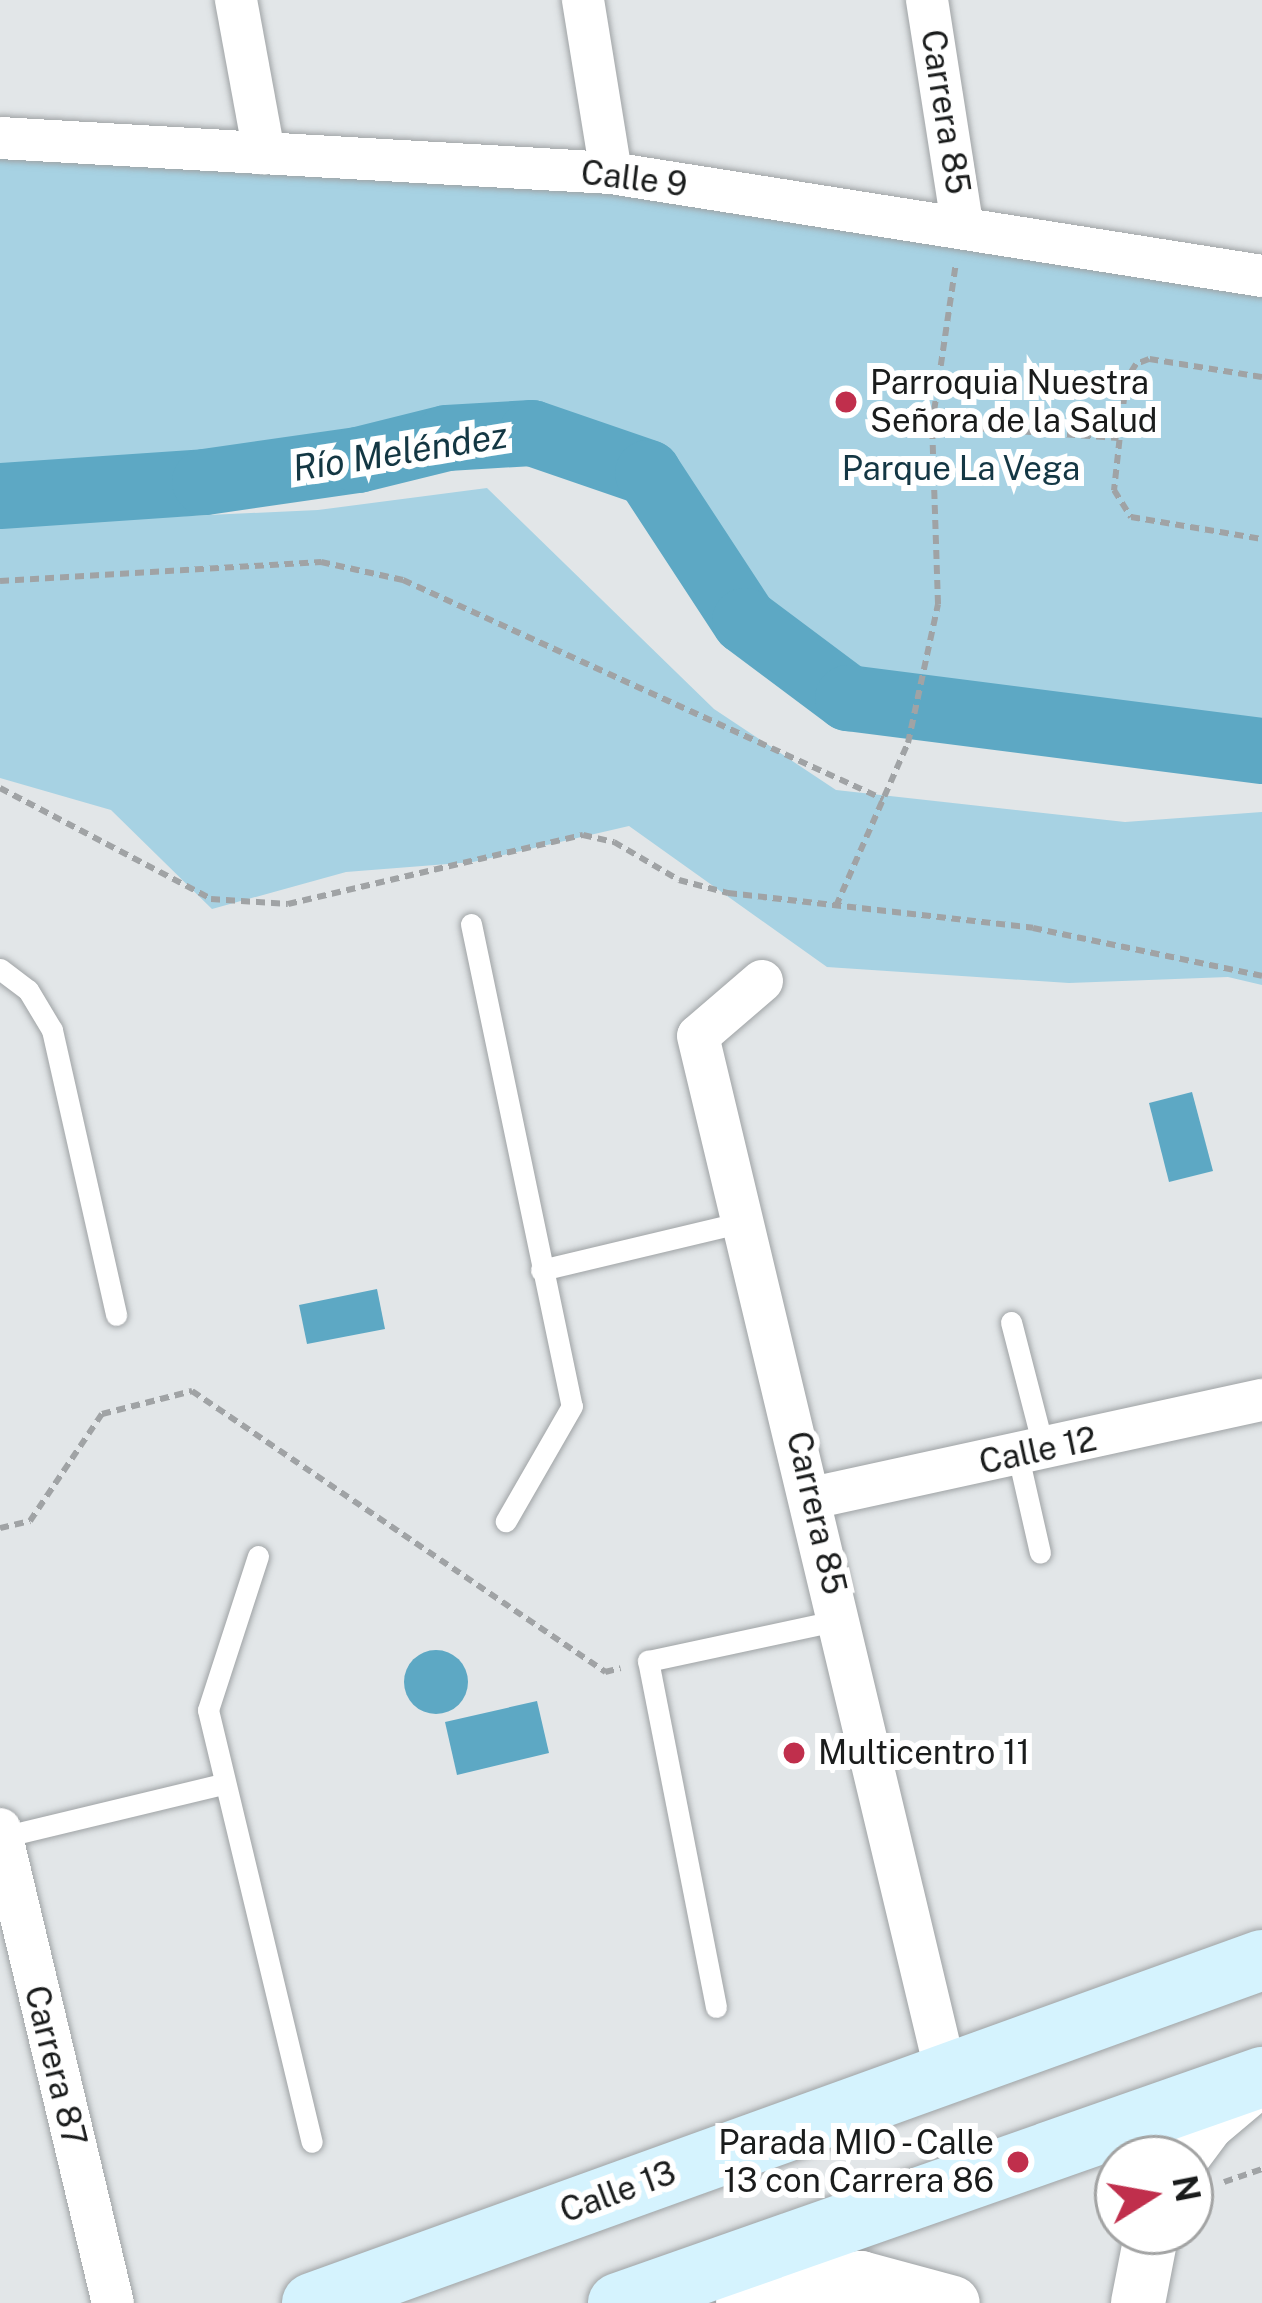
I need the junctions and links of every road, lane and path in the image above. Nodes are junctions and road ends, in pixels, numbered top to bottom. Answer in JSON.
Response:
{"nodes":[{"id":1,"x":236,"y":0,"type":"edge"},
{"id":2,"x":583,"y":0,"type":"edge"},
{"id":3,"x":927,"y":0,"type":"edge"},
{"id":4,"x":0,"y":138,"type":"edge"},
{"id":5,"x":264,"y":153,"type":"junction"},
{"id":6,"x":611,"y":173,"type":"junction"},
{"id":7,"x":962,"y":224,"type":"junction"},
{"id":8,"x":1262,"y":276,"type":"edge"},
{"id":9,"x":1262,"y":377,"type":"edge"},
{"id":10,"x":932,"y":425,"type":"junction"},
{"id":11,"x":1118,"y":438,"type":"junction"},
{"id":12,"x":1262,"y":539,"type":"edge"},
{"id":13,"x":0,"y":581,"type":"edge"},
{"id":14,"x":0,"y":788,"type":"edge"},
{"id":15,"x":883,"y":799,"type":"junction"},
{"id":16,"x":836,"y":905,"type":"junction"},
{"id":17,"x":471,"y":924,"type":"dead end"},
{"id":18,"x":0,"y":969,"type":"edge"},
{"id":19,"x":1262,"y":976,"type":"edge"},
{"id":20,"x":762,"y":981,"type":"dead end"},
{"id":21,"x":747,"y":1220,"type":"junction"},
{"id":22,"x":541,"y":1270,"type":"junction"},
{"id":23,"x":116,"y":1315,"type":"dead end"},
{"id":24,"x":1010,"y":1322,"type":"dead end"},
{"id":25,"x":1262,"y":1400,"type":"edge"},
{"id":26,"x":1031,"y":1453,"type":"junction"},
{"id":27,"x":812,"y":1498,"type":"junction"},
{"id":28,"x":506,"y":1521,"type":"dead end"},
{"id":29,"x":0,"y":1528,"type":"edge"},
{"id":30,"x":1040,"y":1552,"type":"dead end"},
{"id":31,"x":258,"y":1556,"type":"dead end"},
{"id":32,"x":840,"y":1620,"type":"junction"},
{"id":33,"x":648,"y":1661,"type":"junction"},
{"id":34,"x":223,"y":1784,"type":"junction"},
{"id":35,"x":1,"y":1833,"type":"edge"},
{"id":36,"x":13,"y":1945,"type":"edge"},
{"id":37,"x":1262,"y":1960,"type":"edge"},
{"id":38,"x":716,"y":2007,"type":"dead end"},
{"id":39,"x":946,"y":2073,"type":"junction"},
{"id":40,"x":1262,"y":2078,"type":"edge"},
{"id":41,"x":1205,"y":2135,"type":"edge"},
{"id":42,"x":312,"y":2142,"type":"dead end"},
{"id":43,"x":1262,"y":2169,"type":"edge"},
{"id":44,"x":1214,"y":2173,"type":"edge"},
{"id":45,"x":1147,"y":2255,"type":"edge"},
{"id":46,"x":113,"y":2303,"type":"edge"},
{"id":47,"x":312,"y":2303,"type":"edge"},
{"id":48,"x":618,"y":2303,"type":"edge"},
{"id":49,"x":743,"y":2303,"type":"edge"},
{"id":50,"x":953,"y":2303,"type":"edge"},
{"id":51,"x":1138,"y":2303,"type":"edge"}],
"edges":[{"from":1,"to":5,"type":"street"},
{"from":2,"to":6,"type":"street"},
{"from":3,"to":7,"type":"street","name":"Carrera 85"},
{"from":4,"to":5,"type":"street","name":"Calle 9"},
{"from":5,"to":6,"type":"street","name":"Calle 9"},
{"from":6,"to":7,"type":"street","name":"Calle 9"},
{"from":7,"to":8,"type":"street","name":"Calle 9"},
{"from":7,"to":10,"type":"path"},
{"from":9,"to":11,"type":"path"},
{"from":10,"to":11,"type":"path"},
{"from":10,"to":15,"type":"path"},
{"from":11,"to":12,"type":"path"},
{"from":13,"to":15,"type":"path"},
{"from":14,"to":16,"type":"path"},
{"from":15,"to":16,"type":"path"},
{"from":16,"to":19,"type":"path"},
{"from":17,"to":22,"type":"lane"},
{"from":18,"to":23,"type":"lane"},
{"from":20,"to":21,"type":"street","name":"Carrera 85"},
{"from":21,"to":22,"type":"lane"},
{"from":21,"to":27,"type":"street","name":"Carrera 85"},
{"from":22,"to":28,"type":"lane"},
{"from":24,"to":26,"type":"lane"},
{"from":25,"to":26,"type":"street","name":"Calle 12"},
{"from":26,"to":27,"type":"street","name":"Calle 12"},
{"from":26,"to":30,"type":"lane"},
{"from":27,"to":32,"type":"street","name":"Carrera 85"},
{"from":29,"to":33,"type":"path"},
{"from":31,"to":34,"type":"lane"},
{"from":32,"to":33,"type":"lane"},
{"from":32,"to":39,"type":"street","name":"Carrera 85"},
{"from":33,"to":38,"type":"lane"},
{"from":34,"to":35,"type":"lane"},
{"from":34,"to":42,"type":"lane"},
{"from":35,"to":36,"type":"street","name":"Carrera 87"},
{"from":36,"to":46,"type":"street","name":"Carrera 87"},
{"from":37,"to":39,"type":"main road","name":"Calle 13"},
{"from":39,"to":47,"type":"main road","name":"Calle 13"},
{"from":40,"to":41,"type":"street"},
{"from":40,"to":48,"type":"main road"},
{"from":43,"to":44,"type":"path"},
{"from":45,"to":51,"type":"street"},
{"from":49,"to":50,"type":"street"}]}
